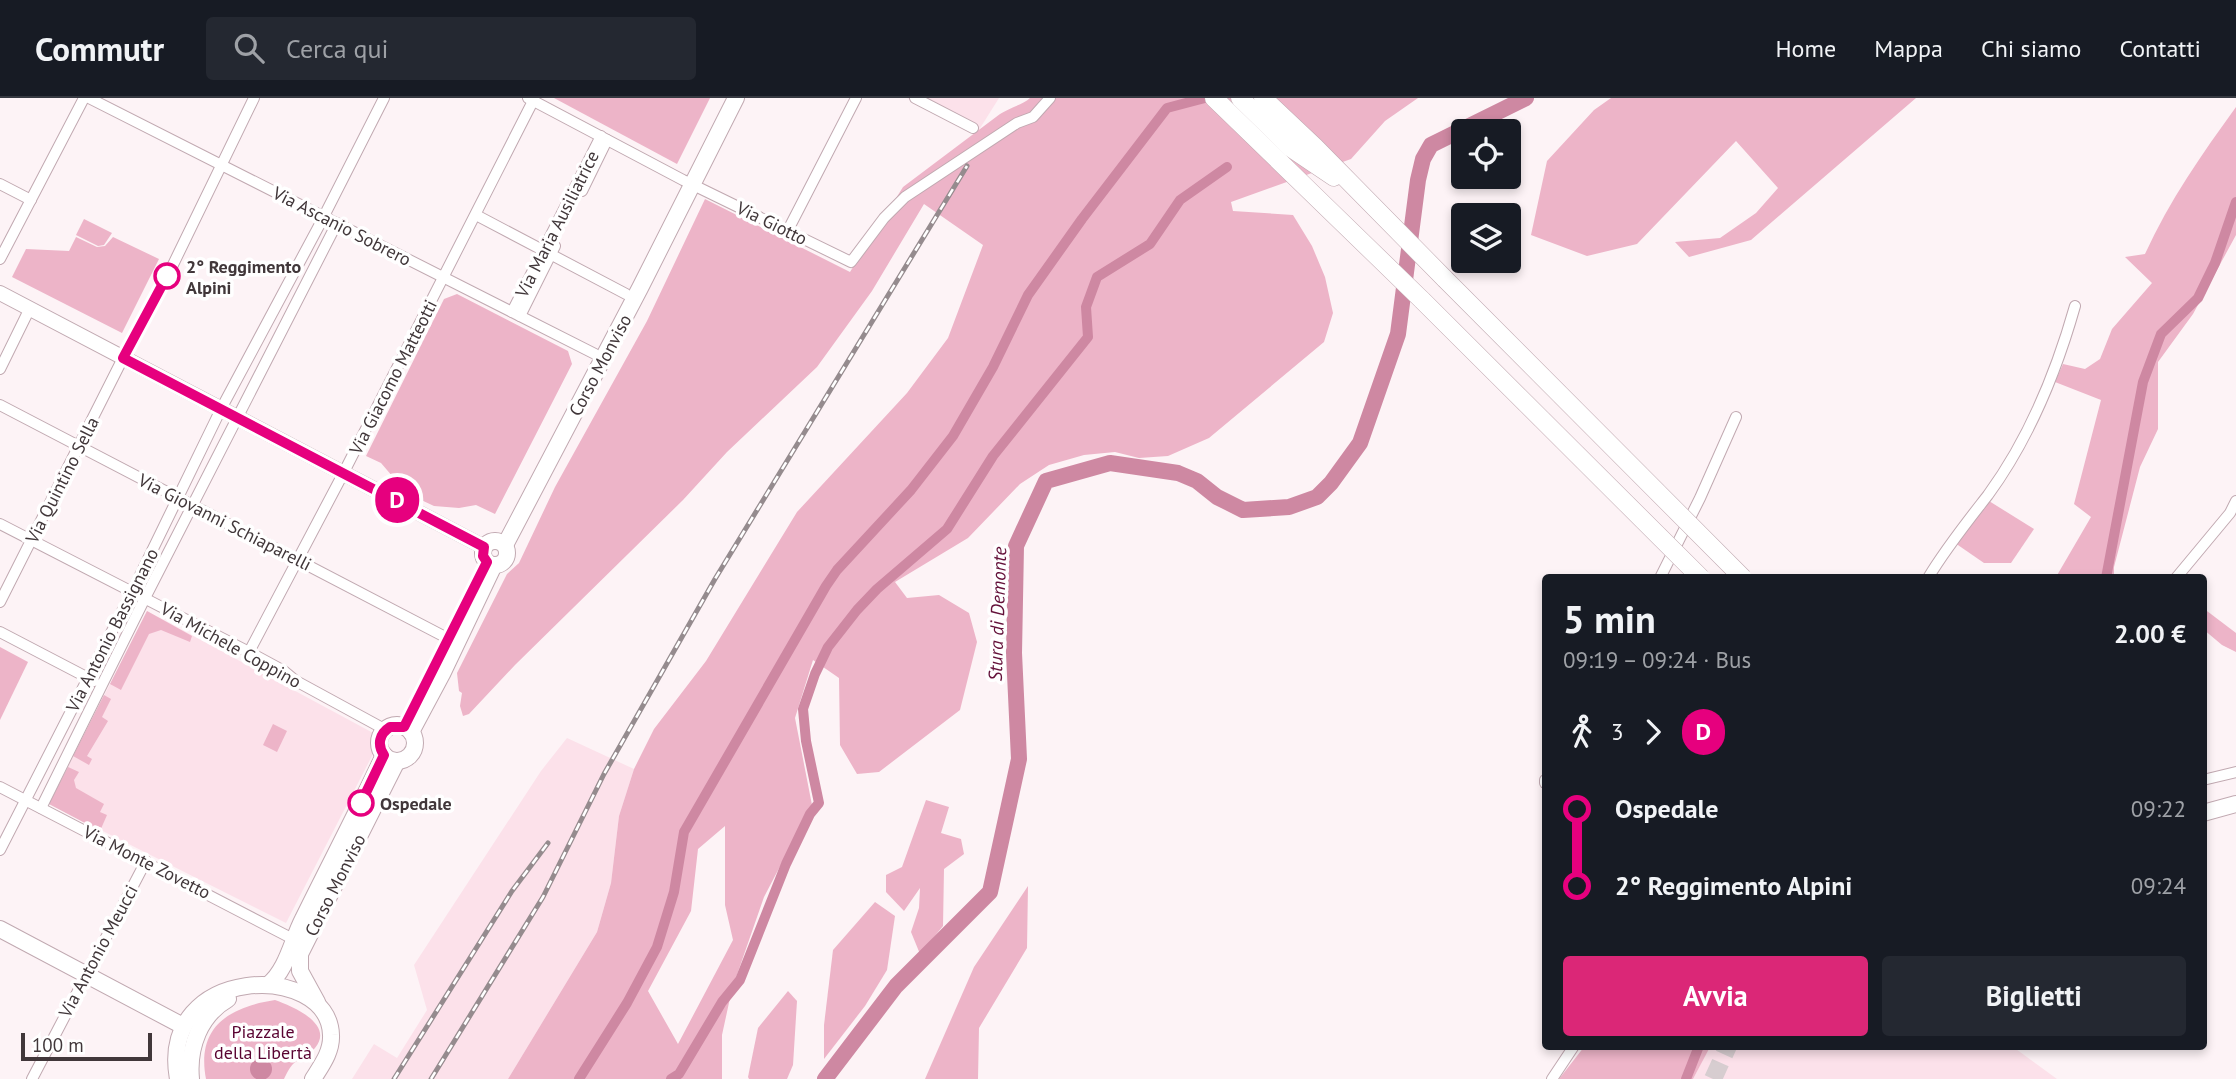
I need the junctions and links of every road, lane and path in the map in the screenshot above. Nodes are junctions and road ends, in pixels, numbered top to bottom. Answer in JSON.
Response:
{"nodes":[{"id":1,"x":87,"y":98,"type":"edge"},
{"id":2,"x":254,"y":98,"type":"edge"},
{"id":3,"x":384,"y":98,"type":"edge"},
{"id":4,"x":725,"y":98,"type":"edge"},
{"id":5,"x":736,"y":98,"type":"edge"},
{"id":6,"x":856,"y":98,"type":"edge"},
{"id":7,"x":915,"y":98,"type":"edge"},
{"id":8,"x":1050,"y":98,"type":"edge"},
{"id":9,"x":1214,"y":98,"type":"edge"},
{"id":10,"x":1240,"y":98,"type":"edge"},
{"id":11,"x":1263,"y":98,"type":"edge"},
{"id":12,"x":531,"y":99,"type":"edge"},
{"id":13,"x":973,"y":128,"type":"dead end"},
{"id":14,"x":604,"y":138,"type":"junction"},
{"id":15,"x":1291,"y":148,"type":"junction"},
{"id":16,"x":222,"y":165,"type":"junction"},
{"id":17,"x":688,"y":182,"type":"junction"},
{"id":18,"x":0,"y":184,"type":"edge"},
{"id":19,"x":31,"y":200,"type":"junction"},
{"id":20,"x":1367,"y":201,"type":"junction"},
{"id":21,"x":1336,"y":214,"type":"junction"},
{"id":22,"x":476,"y":215,"type":"junction"},
{"id":23,"x":324,"y":216,"type":"junction"},
{"id":24,"x":337,"y":223,"type":"junction"},
{"id":25,"x":788,"y":230,"type":"junction"},
{"id":26,"x":547,"y":252,"type":"junction"},
{"id":27,"x":0,"y":259,"type":"edge"},
{"id":28,"x":444,"y":278,"type":"junction"},
{"id":29,"x":0,"y":293,"type":"edge"},
{"id":30,"x":626,"y":294,"type":"junction"},
{"id":31,"x":2075,"y":306,"type":"dead end"},
{"id":32,"x":30,"y":308,"type":"junction"},
{"id":33,"x":516,"y":314,"type":"junction"},
{"id":34,"x":596,"y":354,"type":"junction"},
{"id":35,"x":123,"y":358,"type":"junction"},
{"id":36,"x":0,"y":369,"type":"edge"},
{"id":37,"x":0,"y":405,"type":"edge"},
{"id":38,"x":221,"y":409,"type":"junction"},
{"id":39,"x":237,"y":417,"type":"junction"},
{"id":40,"x":1735,"y":417,"type":"dead end"},
{"id":41,"x":80,"y":446,"type":"junction"},
{"id":42,"x":344,"y":472,"type":"junction"},
{"id":43,"x":177,"y":499,"type":"junction"},
{"id":44,"x":2236,"y":501,"type":"edge"},
{"id":45,"x":193,"y":506,"type":"junction"},
{"id":46,"x":0,"y":524,"type":"edge"},
{"id":47,"x":33,"y":540,"type":"junction"},
{"id":48,"x":494,"y":552,"type":"junction"},
{"id":49,"x":297,"y":559,"type":"junction"},
{"id":50,"x":1662,"y":574,"type":"edge"},
{"id":51,"x":1697,"y":574,"type":"edge"},
{"id":52,"x":1740,"y":574,"type":"edge"},
{"id":53,"x":1930,"y":574,"type":"edge"},
{"id":54,"x":2179,"y":574,"type":"edge"},
{"id":55,"x":132,"y":592,"type":"junction"},
{"id":56,"x":145,"y":598,"type":"junction"},
{"id":57,"x":0,"y":602,"type":"edge"},
{"id":58,"x":0,"y":632,"type":"edge"},
{"id":59,"x":449,"y":639,"type":"junction"},
{"id":60,"x":249,"y":652,"type":"junction"},
{"id":61,"x":88,"y":678,"type":"junction"},
{"id":62,"x":102,"y":685,"type":"junction"},
{"id":63,"x":407,"y":729,"type":"junction"},
{"id":64,"x":386,"y":730,"type":"junction"},
{"id":65,"x":391,"y":758,"type":"junction"},
{"id":66,"x":2236,"y":772,"type":"edge"},
{"id":67,"x":2207,"y":779,"type":"edge"},
{"id":68,"x":0,"y":787,"type":"edge"},
{"id":69,"x":26,"y":800,"type":"junction"},
{"id":70,"x":2236,"y":804,"type":"edge"},
{"id":71,"x":41,"y":808,"type":"junction"},
{"id":72,"x":2207,"y":812,"type":"edge"},
{"id":73,"x":0,"y":850,"type":"edge"},
{"id":74,"x":146,"y":861,"type":"junction"},
{"id":75,"x":0,"y":929,"type":"edge"},
{"id":76,"x":293,"y":939,"type":"junction"},
{"id":77,"x":85,"y":974,"type":"junction"},
{"id":78,"x":264,"y":985,"type":"junction"},
{"id":79,"x":322,"y":1010,"type":"junction"},
{"id":80,"x":183,"y":1026,"type":"junction"},
{"id":81,"x":1571,"y":1050,"type":"edge"},
{"id":82,"x":32,"y":1079,"type":"edge"},
{"id":83,"x":178,"y":1079,"type":"edge"},
{"id":84,"x":191,"y":1079,"type":"edge"},
{"id":85,"x":313,"y":1079,"type":"edge"},
{"id":86,"x":1552,"y":1079,"type":"edge"}],
"edges":[{"from":1,"to":16,"type":"street","name":"Via Ascanio Sobrero"},
{"from":1,"to":19,"type":"street"},
{"from":2,"to":16,"type":"street","name":"Via Quintino Sella"},
{"from":3,"to":23,"type":"street","name":"Via Antonio Bassignano"},
{"from":4,"to":17,"type":"main road"},
{"from":5,"to":17,"type":"main road"},
{"from":6,"to":25,"type":"street"},
{"from":7,"to":13,"type":"street"},
{"from":8,"to":25,"type":"street","name":"Via Giotto"},
{"from":9,"to":21,"type":"highway"},
{"from":10,"to":15,"type":"highway"},
{"from":11,"to":20,"type":"highway"},
{"from":12,"to":14,"type":"street","name":"Via Giotto"},
{"from":12,"to":22,"type":"street","name":"Via Giacomo Matteotti"},
{"from":14,"to":17,"type":"street","name":"Via Giotto"},
{"from":14,"to":26,"type":"street","name":"Via Maria Ausiliatrice"},
{"from":15,"to":20,"type":"highway"},
{"from":15,"to":21,"type":"highway"},
{"from":16,"to":23,"type":"street","name":"Via Ascanio Sobrero"},
{"from":16,"to":35,"type":"street","name":"Via Quintino Sella"},
{"from":17,"to":25,"type":"street","name":"Via Giotto"},
{"from":17,"to":30,"type":"main road","name":"Corso Monviso"},
{"from":17,"to":48,"type":"main road","name":"Corso Monviso"},
{"from":18,"to":19,"type":"street"},
{"from":19,"to":27,"type":"street"},
{"from":20,"to":52,"type":"highway","bridge":true},
{"from":21,"to":51,"type":"highway","bridge":true},
{"from":22,"to":26,"type":"street"},
{"from":22,"to":28,"type":"street","name":"Via Giacomo Matteotti"},
{"from":23,"to":24,"type":"street","name":"Via Ascanio Sobrero"},
{"from":23,"to":38,"type":"street","name":"Via Antonio Bassignano"},
{"from":24,"to":28,"type":"street","name":"Via Ascanio Sobrero"},
{"from":24,"to":39,"type":"street","name":"Via Antonio Bassignano"},
{"from":26,"to":30,"type":"street"},
{"from":26,"to":33,"type":"street","name":"Via Maria Ausiliatrice"},
{"from":28,"to":33,"type":"street","name":"Via Ascanio Sobrero"},
{"from":28,"to":42,"type":"street","name":"Via Giacomo Matteotti"},
{"from":29,"to":32,"type":"street"},
{"from":30,"to":34,"type":"main road","name":"Corso Monviso"},
{"from":31,"to":53,"type":"street"},
{"from":32,"to":35,"type":"street"},
{"from":32,"to":36,"type":"street"},
{"from":33,"to":34,"type":"street","name":"Via Ascanio Sobrero"},
{"from":34,"to":48,"type":"main road","name":"Corso Monviso"},
{"from":35,"to":38,"type":"street"},
{"from":35,"to":41,"type":"street","name":"Via Quintino Sella"},
{"from":37,"to":41,"type":"street","name":"Via Giovanni Schiaparelli"},
{"from":38,"to":39,"type":"street"},
{"from":38,"to":43,"type":"street","name":"Via Antonio Bassignano"},
{"from":39,"to":42,"type":"street"},
{"from":39,"to":45,"type":"street","name":"Via Antonio Bassignano"},
{"from":40,"to":50,"type":"street"},
{"from":41,"to":43,"type":"street","name":"Via Giovanni Schiaparelli"},
{"from":41,"to":47,"type":"street","name":"Via Quintino Sella"},
{"from":42,"to":48,"type":"street"},
{"from":42,"to":49,"type":"street","name":"Via Giacomo Matteotti"},
{"from":43,"to":45,"type":"street","name":"Via Giovanni Schiaparelli"},
{"from":43,"to":55,"type":"street","name":"Via Antonio Bassignano"},
{"from":44,"to":54,"type":"street"},
{"from":45,"to":49,"type":"street","name":"Via Giovanni Schiaparelli"},
{"from":45,"to":56,"type":"street","name":"Via Antonio Bassignano"},
{"from":46,"to":47,"type":"street","name":"Via Michele Coppino"},
{"from":47,"to":55,"type":"street","name":"Via Michele Coppino"},
{"from":47,"to":57,"type":"street","name":"Via Quintino Sella"},
{"from":48,"to":59,"type":"main road","name":"Corso Monviso"},
{"from":48,"to":63,"type":"main road","name":"Corso Monviso"},
{"from":49,"to":59,"type":"street","name":"Via Giovanni Schiaparelli"},
{"from":49,"to":60,"type":"street","name":"Via Giacomo Matteotti"},
{"from":55,"to":56,"type":"street","name":"Via Michele Coppino"},
{"from":55,"to":61,"type":"street","name":"Via Antonio Bassignano"},
{"from":56,"to":60,"type":"street","name":"Via Michele Coppino"},
{"from":56,"to":62,"type":"street","name":"Via Antonio Bassignano"},
{"from":58,"to":61,"type":"street"},
{"from":59,"to":63,"type":"main road","name":"Corso Monviso"},
{"from":60,"to":64,"type":"street","name":"Via Michele Coppino"},
{"from":61,"to":62,"type":"street"},
{"from":61,"to":69,"type":"street","name":"Via Antonio Bassignano"},
{"from":62,"to":71,"type":"street","name":"Via Antonio Bassignano"},
{"from":63,"to":64,"type":"main road"},
{"from":63,"to":65,"type":"main road"},
{"from":64,"to":65,"type":"main road"},
{"from":65,"to":76,"type":"main road","name":"Corso Monviso"},
{"from":65,"to":79,"type":"main road","name":"Corso Monviso"},
{"from":66,"to":67,"type":"street"},
{"from":68,"to":69,"type":"street","name":"Via Monte Zovetto"},
{"from":69,"to":71,"type":"street","name":"Via Monte Zovetto"},
{"from":69,"to":73,"type":"street","name":"Via Antonio Bassignano"},
{"from":70,"to":72,"type":"main road"},
{"from":71,"to":74,"type":"street","name":"Via Monte Zovetto"},
{"from":74,"to":76,"type":"street","name":"Via Monte Zovetto"},
{"from":74,"to":77,"type":"street","name":"Via Antonio Meucci"},
{"from":75,"to":77,"type":"main road"},
{"from":76,"to":78,"type":"main road","name":"Corso Monviso"},
{"from":77,"to":80,"type":"main road"},
{"from":77,"to":82,"type":"street","name":"Via Antonio Meucci"},
{"from":78,"to":79,"type":"main road"},
{"from":78,"to":80,"type":"main road"},
{"from":78,"to":84,"type":"main road"},
{"from":79,"to":85,"type":"main road"},
{"from":80,"to":83,"type":"main road"},
{"from":81,"to":86,"type":"street"}]}
